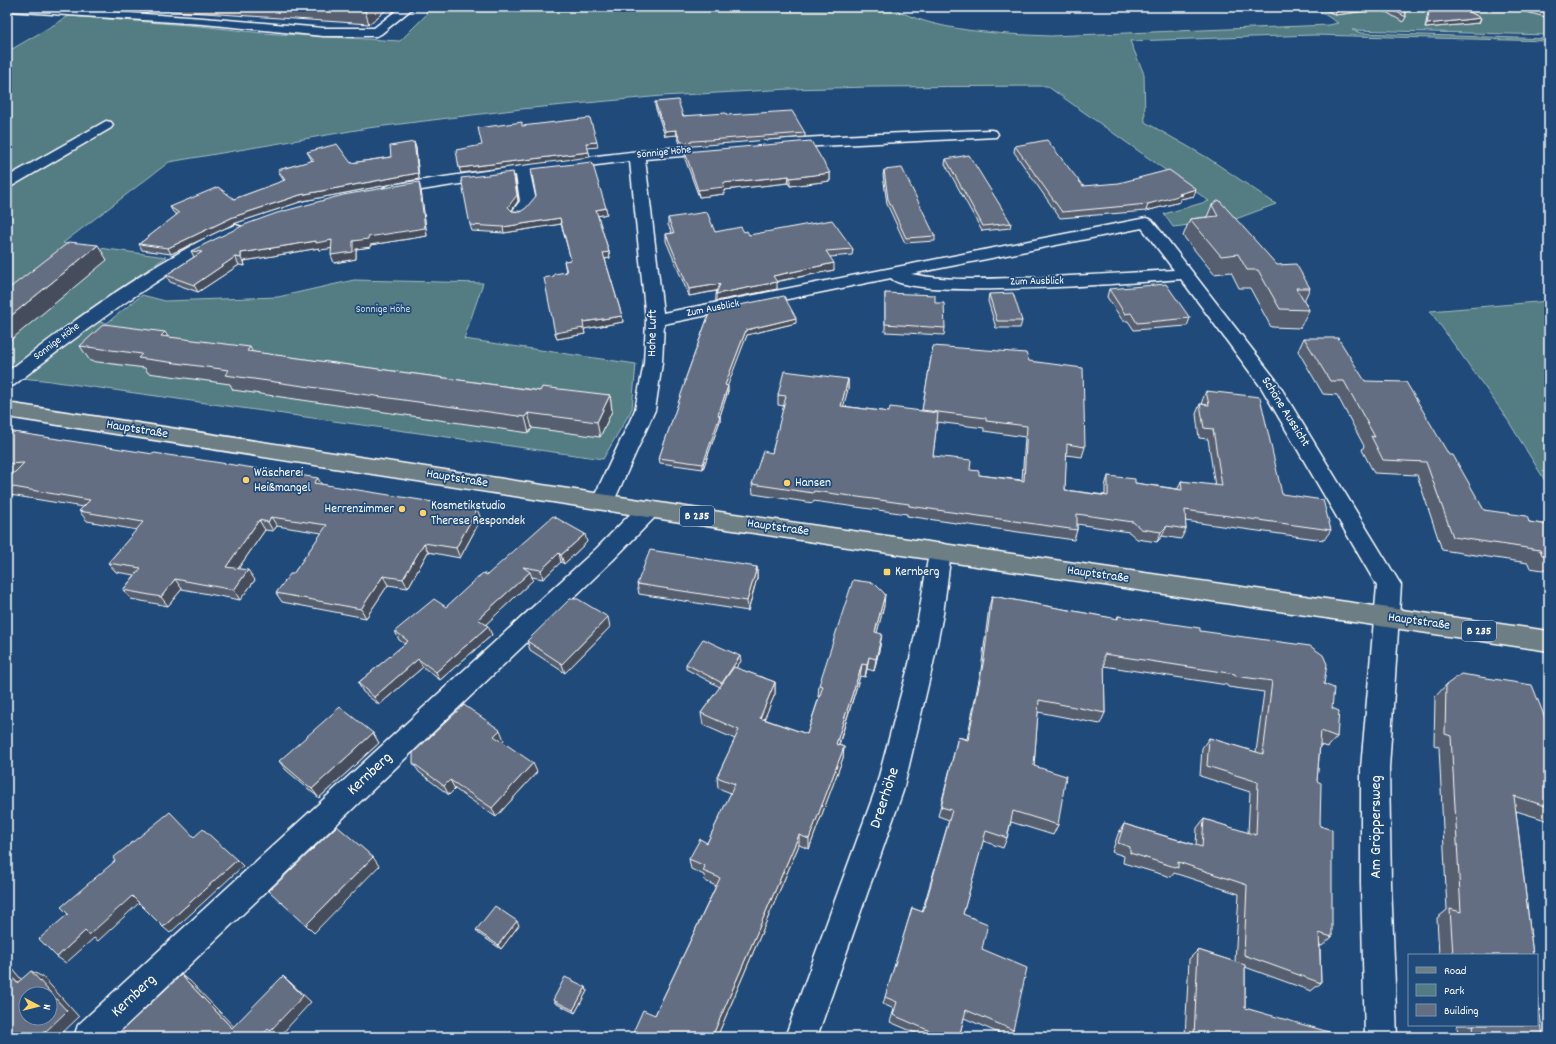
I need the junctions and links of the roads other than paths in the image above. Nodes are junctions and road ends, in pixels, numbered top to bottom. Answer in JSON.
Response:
{"nodes":[{"id":1,"x":408,"y":7,"type":"edge"},
{"id":2,"x":7,"y":8,"type":"edge"},
{"id":3,"x":106,"y":125,"type":"dead end"},
{"id":4,"x":991,"y":134,"type":"dead end"},
{"id":5,"x":637,"y":156,"type":"junction"},
{"id":6,"x":522,"y":170,"type":"junction"},
{"id":7,"x":7,"y":183,"type":"edge"},
{"id":8,"x":375,"y":192,"type":"edge"},
{"id":9,"x":519,"y":213,"type":"edge"},
{"id":10,"x":252,"y":223,"type":"edge"},
{"id":11,"x":1146,"y":224,"type":"joint"},
{"id":12,"x":1186,"y":274,"type":"junction"},
{"id":13,"x":889,"y":275,"type":"junction"},
{"id":14,"x":655,"y":320,"type":"junction"},
{"id":15,"x":7,"y":381,"type":"edge"},
{"id":16,"x":7,"y":410,"type":"edge"},
{"id":17,"x":603,"y":501,"type":"junction"},
{"id":18,"x":649,"y":509,"type":"junction"},
{"id":19,"x":940,"y":552,"type":"junction"},
{"id":20,"x":1387,"y":617,"type":"junction"},
{"id":21,"x":1549,"y":641,"type":"edge"},
{"id":22,"x":90,"y":1037,"type":"edge"},
{"id":23,"x":801,"y":1037,"type":"edge"},
{"id":24,"x":1381,"y":1037,"type":"edge"}],
"edges":[{"from":1,"to":2,"type":"street"},
{"from":3,"to":7,"type":"street"},
{"from":4,"to":5,"type":"street","name":"Sonnige Höhe"},
{"from":5,"to":6,"type":"street","name":"Sonnige Höhe"},
{"from":5,"to":14,"type":"street","name":"Hohe Luft"},
{"from":6,"to":8,"type":"street","name":"Sonnige Höhe"},
{"from":6,"to":9,"type":"street"},
{"from":10,"to":15,"type":"street","name":"Sonnige Höhe"},
{"from":11,"to":12,"type":"street","name":"Schöne Aussicht"},
{"from":11,"to":13,"type":"street","name":"Zum Ausblick"},
{"from":12,"to":13,"type":"street","name":"Zum Ausblick"},
{"from":12,"to":20,"type":"street","name":"Schöne Aussicht"},
{"from":13,"to":14,"type":"street","name":"Zum Ausblick"},
{"from":14,"to":17,"type":"street","name":"Hohe Luft"},
{"from":16,"to":17,"type":"main road","name":"Hauptstraße","number":"B 235"},
{"from":17,"to":18,"type":"main road","name":"Hauptstraße","number":"B 235"},
{"from":18,"to":19,"type":"main road","name":"Hauptstraße","number":"B 235"},
{"from":18,"to":22,"type":"street","name":"Kernberg"},
{"from":19,"to":20,"type":"main road","name":"Hauptstraße","number":"B 235"},
{"from":19,"to":23,"type":"street","name":"Dreerhöhe"},
{"from":20,"to":21,"type":"main road","name":"Hauptstraße","number":"B 235"},
{"from":20,"to":24,"type":"street","name":"Am Gröppersweg"}]}
